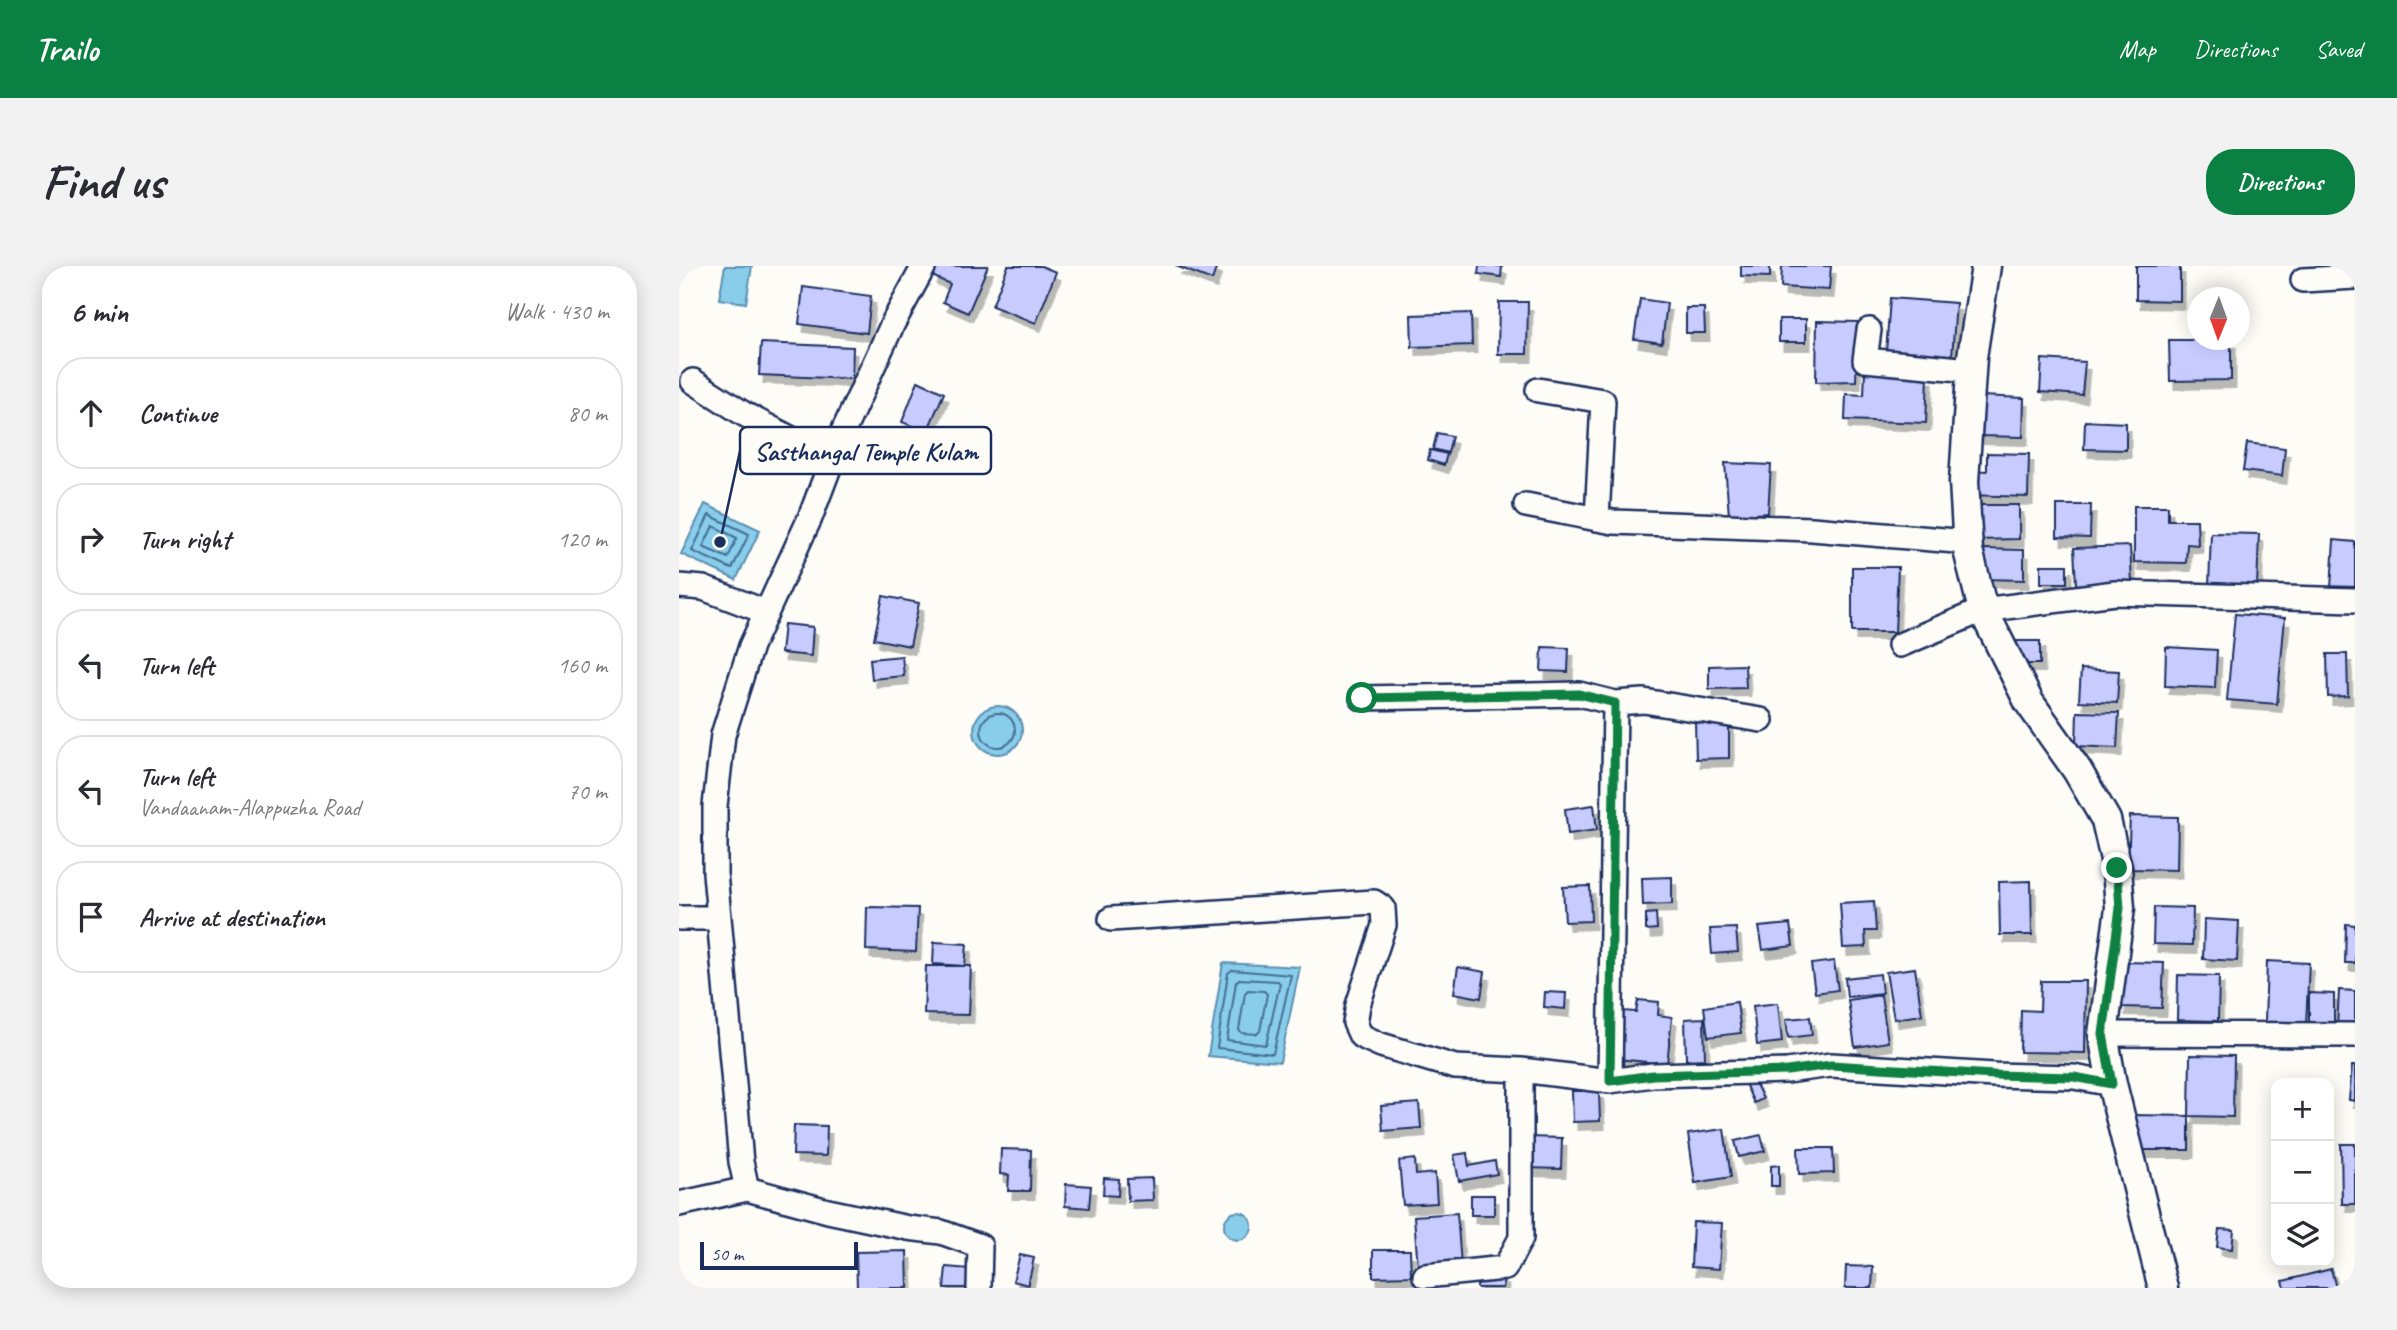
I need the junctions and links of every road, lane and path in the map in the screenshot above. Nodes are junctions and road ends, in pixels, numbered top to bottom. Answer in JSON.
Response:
{"nodes":[{"id":1,"x":923,"y":266,"type":"edge"},
{"id":2,"x":1986,"y":266,"type":"edge"},
{"id":3,"x":2355,"y":277,"type":"edge"},
{"id":4,"x":2303,"y":280,"type":"dead end"},
{"id":5,"x":1869,"y":330,"type":"dead end"},
{"id":6,"x":1971,"y":370,"type":"junction"},
{"id":7,"x":692,"y":381,"type":"dead end"},
{"id":8,"x":1538,"y":390,"type":"dead end"},
{"id":9,"x":832,"y":460,"type":"junction"},
{"id":10,"x":1526,"y":505,"type":"dead end"},
{"id":11,"x":1597,"y":519,"type":"junction"},
{"id":12,"x":1968,"y":542,"type":"junction"},
{"id":13,"x":679,"y":586,"type":"edge"},
{"id":14,"x":2355,"y":600,"type":"edge"},
{"id":15,"x":1983,"y":610,"type":"junction"},
{"id":16,"x":766,"y":612,"type":"junction"},
{"id":17,"x":1901,"y":645,"type":"dead end"},
{"id":18,"x":1362,"y":698,"type":"dead end"},
{"id":19,"x":1615,"y":703,"type":"junction"},
{"id":20,"x":1761,"y":720,"type":"dead end"},
{"id":21,"x":679,"y":918,"type":"edge"},
{"id":22,"x":719,"y":918,"type":"junction"},
{"id":23,"x":1111,"y":919,"type":"dead end"},
{"id":24,"x":2103,"y":1034,"type":"junction"},
{"id":25,"x":2355,"y":1035,"type":"edge"},
{"id":26,"x":1521,"y":1070,"type":"junction"},
{"id":27,"x":1610,"y":1081,"type":"junction"},
{"id":28,"x":2112,"y":1084,"type":"junction"},
{"id":29,"x":747,"y":1189,"type":"junction"},
{"id":30,"x":679,"y":1204,"type":"edge"},
{"id":31,"x":1425,"y":1276,"type":"dead end"},
{"id":32,"x":979,"y":1288,"type":"edge"},
{"id":33,"x":2163,"y":1288,"type":"edge"}],
"edges":[{"from":1,"to":9,"type":"street"},
{"from":2,"to":6,"type":"main road"},
{"from":3,"to":4,"type":"street"},
{"from":5,"to":6,"type":"street"},
{"from":6,"to":12,"type":"main road"},
{"from":7,"to":9,"type":"street"},
{"from":8,"to":11,"type":"street"},
{"from":9,"to":16,"type":"street"},
{"from":10,"to":11,"type":"street"},
{"from":11,"to":12,"type":"street"},
{"from":12,"to":15,"type":"main road"},
{"from":13,"to":16,"type":"street"},
{"from":14,"to":15,"type":"street"},
{"from":15,"to":17,"type":"street"},
{"from":15,"to":24,"type":"main road"},
{"from":16,"to":22,"type":"street"},
{"from":18,"to":19,"type":"street"},
{"from":19,"to":20,"type":"street"},
{"from":19,"to":27,"type":"street"},
{"from":21,"to":22,"type":"street"},
{"from":22,"to":29,"type":"street"},
{"from":23,"to":26,"type":"street"},
{"from":24,"to":25,"type":"street"},
{"from":24,"to":28,"type":"main road"},
{"from":26,"to":27,"type":"street"},
{"from":26,"to":31,"type":"street"},
{"from":27,"to":28,"type":"street"},
{"from":28,"to":33,"type":"main road"},
{"from":29,"to":30,"type":"street"},
{"from":29,"to":32,"type":"street"}]}
